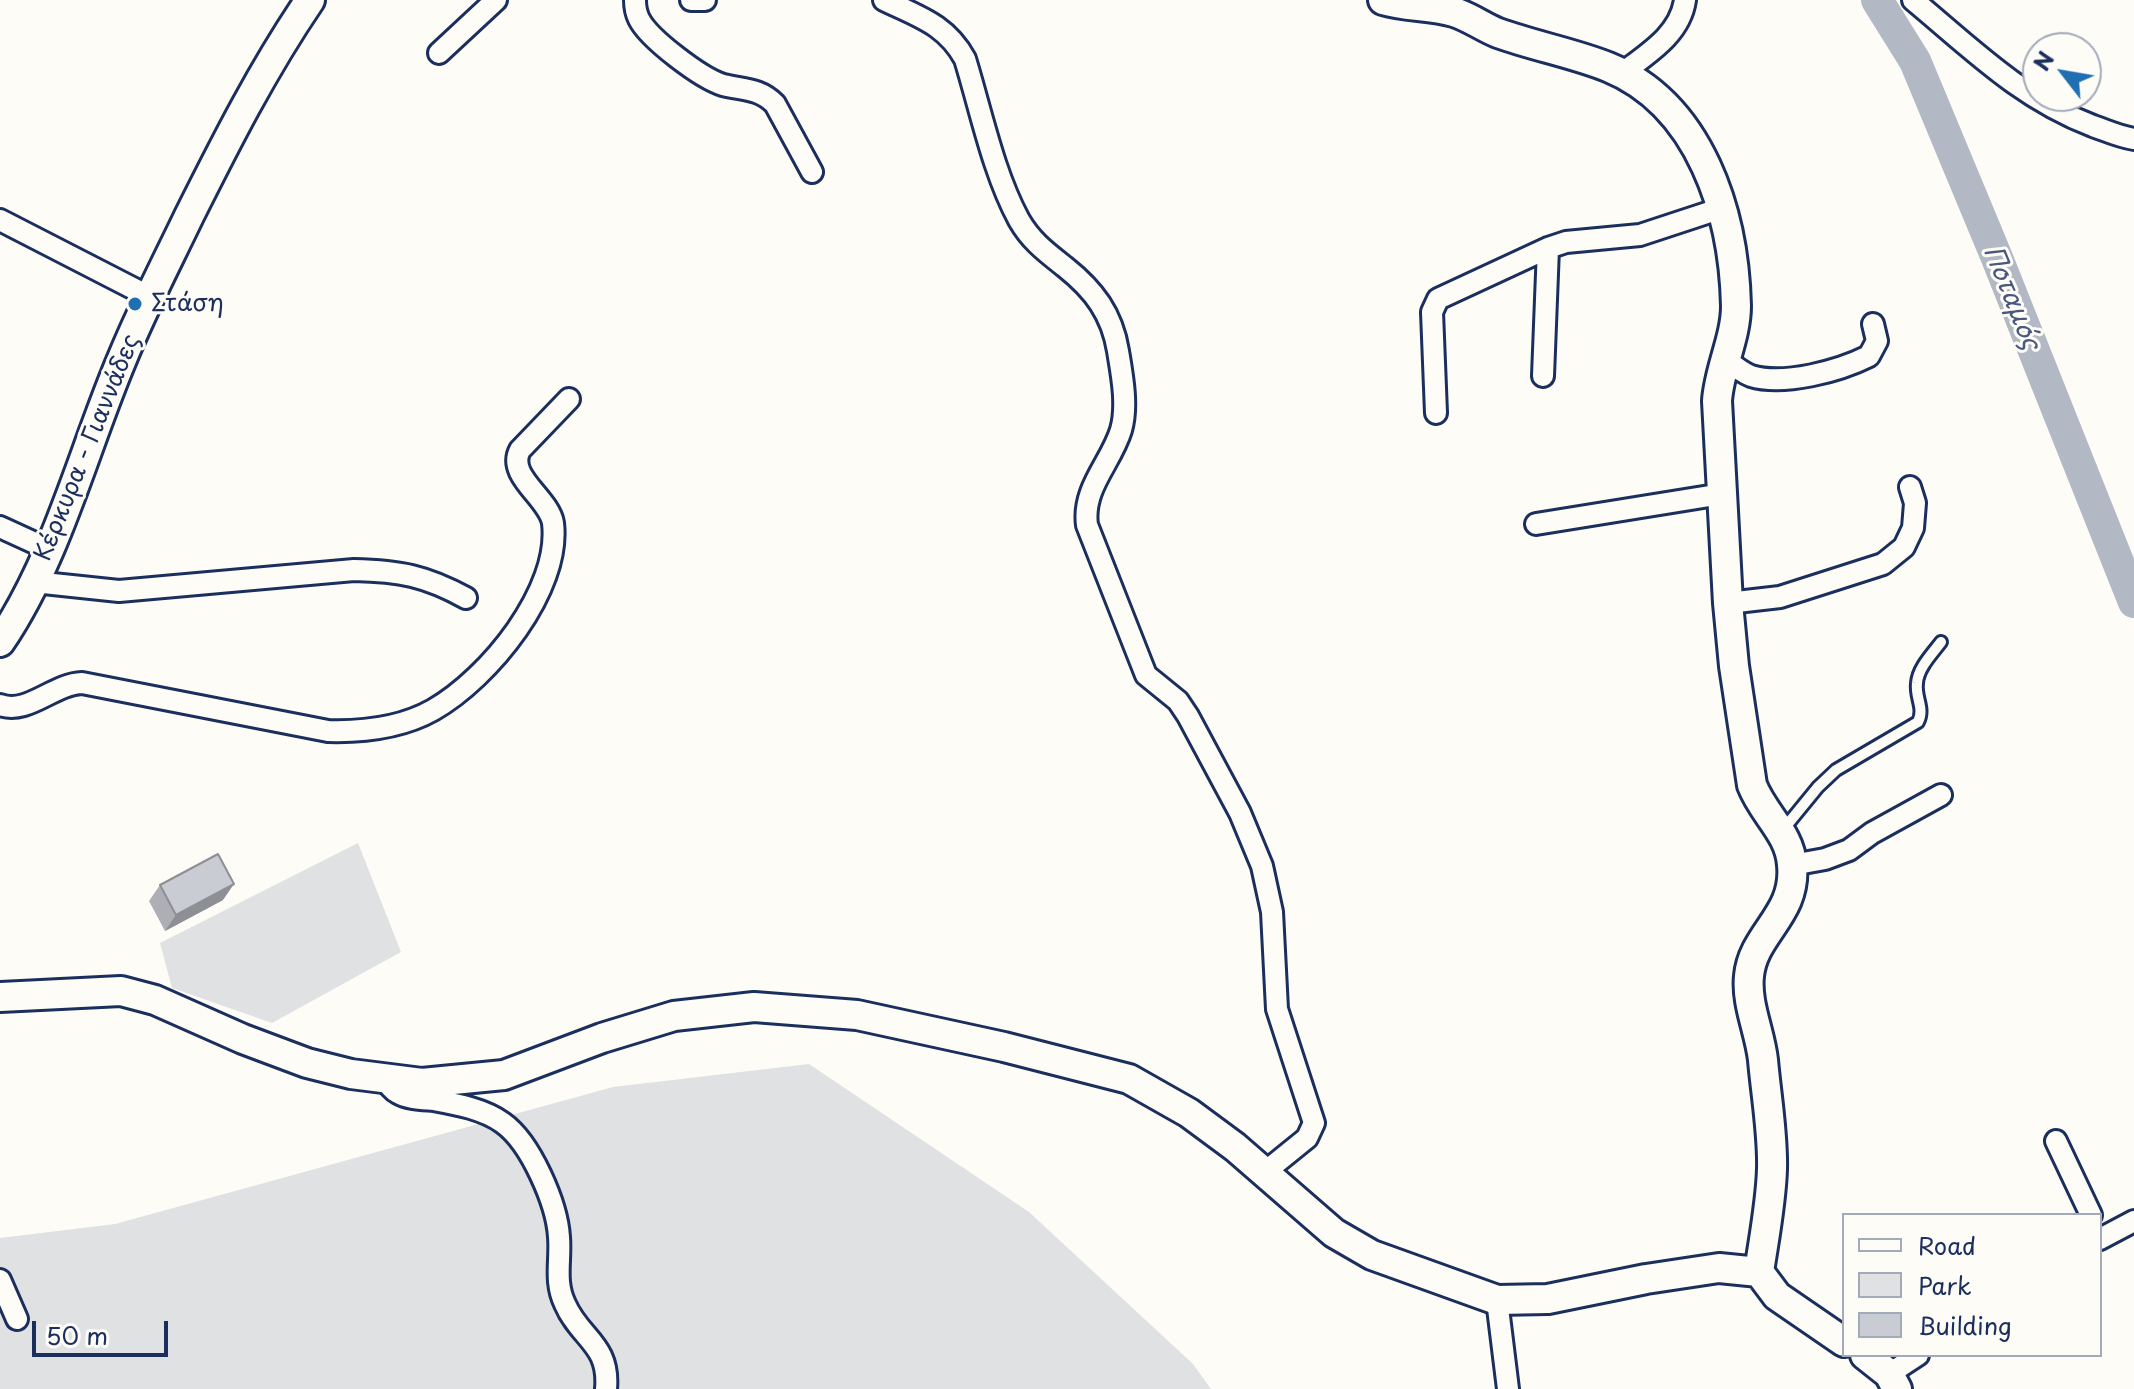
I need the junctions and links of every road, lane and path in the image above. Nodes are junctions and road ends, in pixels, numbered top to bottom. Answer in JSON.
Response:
{"nodes":[{"id":1,"x":310,"y":0,"type":"edge"},
{"id":2,"x":496,"y":0,"type":"edge"},
{"id":3,"x":635,"y":0,"type":"edge"},
{"id":4,"x":691,"y":0,"type":"edge"},
{"id":5,"x":705,"y":0,"type":"edge"},
{"id":6,"x":884,"y":0,"type":"edge"},
{"id":7,"x":1685,"y":0,"type":"edge"},
{"id":8,"x":1913,"y":0,"type":"edge"},
{"id":9,"x":1396,"y":2,"type":"edge"},
{"id":10,"x":439,"y":53,"type":"dead end"},
{"id":11,"x":1621,"y":74,"type":"junction"},
{"id":12,"x":2134,"y":139,"type":"edge"},
{"id":13,"x":812,"y":172,"type":"dead end"},
{"id":14,"x":1722,"y":208,"type":"junction"},
{"id":15,"x":0,"y":220,"type":"edge"},
{"id":16,"x":1548,"y":248,"type":"junction"},
{"id":17,"x":150,"y":297,"type":"junction"},
{"id":18,"x":1873,"y":324,"type":"dead end"},
{"id":19,"x":1724,"y":358,"type":"junction"},
{"id":20,"x":1543,"y":376,"type":"dead end"},
{"id":21,"x":569,"y":399,"type":"dead end"},
{"id":22,"x":1436,"y":413,"type":"dead end"},
{"id":23,"x":1910,"y":487,"type":"dead end"},
{"id":24,"x":1722,"y":494,"type":"junction"},
{"id":25,"x":1536,"y":524,"type":"dead end"},
{"id":26,"x":0,"y":527,"type":"edge"},
{"id":27,"x":48,"y":549,"type":"junction"},
{"id":28,"x":34,"y":582,"type":"junction"},
{"id":29,"x":466,"y":598,"type":"dead end"},
{"id":30,"x":1728,"y":603,"type":"junction"},
{"id":31,"x":0,"y":642,"type":"edge"},
{"id":32,"x":1941,"y":642,"type":"dead end"},
{"id":33,"x":0,"y":705,"type":"edge"},
{"id":34,"x":1941,"y":795,"type":"dead end"},
{"id":35,"x":1781,"y":832,"type":"junction"},
{"id":36,"x":1792,"y":865,"type":"junction"},
{"id":37,"x":0,"y":997,"type":"edge"},
{"id":38,"x":385,"y":1079,"type":"junction"},
{"id":39,"x":2056,"y":1141,"type":"dead end"},
{"id":40,"x":1265,"y":1172,"type":"junction"},
{"id":41,"x":2090,"y":1213,"type":"edge"},
{"id":42,"x":2134,"y":1221,"type":"edge"},
{"id":43,"x":2102,"y":1236,"type":"edge"},
{"id":44,"x":1759,"y":1272,"type":"junction"},
{"id":45,"x":0,"y":1280,"type":"edge"},
{"id":46,"x":1497,"y":1300,"type":"junction"},
{"id":47,"x":17,"y":1319,"type":"dead end"},
{"id":48,"x":1842,"y":1341,"type":"edge"},
{"id":49,"x":1867,"y":1357,"type":"edge"},
{"id":50,"x":1916,"y":1357,"type":"edge"},
{"id":51,"x":1893,"y":1381,"type":"edge"},
{"id":52,"x":606,"y":1389,"type":"edge"},
{"id":53,"x":1508,"y":1389,"type":"edge"}],
"edges":[{"from":1,"to":17,"type":"street","name":"Κέρκυρα - Γιαννάδες"},
{"from":2,"to":10,"type":"street"},
{"from":3,"to":13,"type":"street"},
{"from":4,"to":5,"type":"street"},
{"from":6,"to":40,"type":"street"},
{"from":7,"to":11,"type":"street"},
{"from":8,"to":12,"type":"street"},
{"from":9,"to":11,"type":"street"},
{"from":11,"to":14,"type":"street"},
{"from":14,"to":16,"type":"street"},
{"from":14,"to":19,"type":"street"},
{"from":15,"to":17,"type":"street"},
{"from":16,"to":20,"type":"street"},
{"from":16,"to":22,"type":"street"},
{"from":17,"to":27,"type":"street","name":"Κέρκυρα - Γιαννάδες"},
{"from":18,"to":19,"type":"street"},
{"from":19,"to":24,"type":"street"},
{"from":21,"to":33,"type":"street"},
{"from":23,"to":30,"type":"street"},
{"from":24,"to":25,"type":"street"},
{"from":24,"to":30,"type":"street"},
{"from":26,"to":27,"type":"street"},
{"from":27,"to":28,"type":"street","name":"Κέρκυρα - Γιαννάδες"},
{"from":28,"to":29,"type":"street"},
{"from":28,"to":31,"type":"street","name":"Κέρκυρα - Γιαννάδες"},
{"from":30,"to":35,"type":"street"},
{"from":32,"to":35,"type":"lane"},
{"from":34,"to":36,"type":"street"},
{"from":35,"to":36,"type":"street"},
{"from":36,"to":44,"type":"street"},
{"from":37,"to":38,"type":"street"},
{"from":38,"to":40,"type":"street"},
{"from":38,"to":52,"type":"street"},
{"from":39,"to":41,"type":"street"},
{"from":40,"to":46,"type":"street"},
{"from":42,"to":43,"type":"street"},
{"from":44,"to":46,"type":"street"},
{"from":44,"to":48,"type":"street"},
{"from":45,"to":47,"type":"street"},
{"from":46,"to":53,"type":"street"},
{"from":49,"to":51,"type":"street"},
{"from":50,"to":51,"type":"street"}]}
